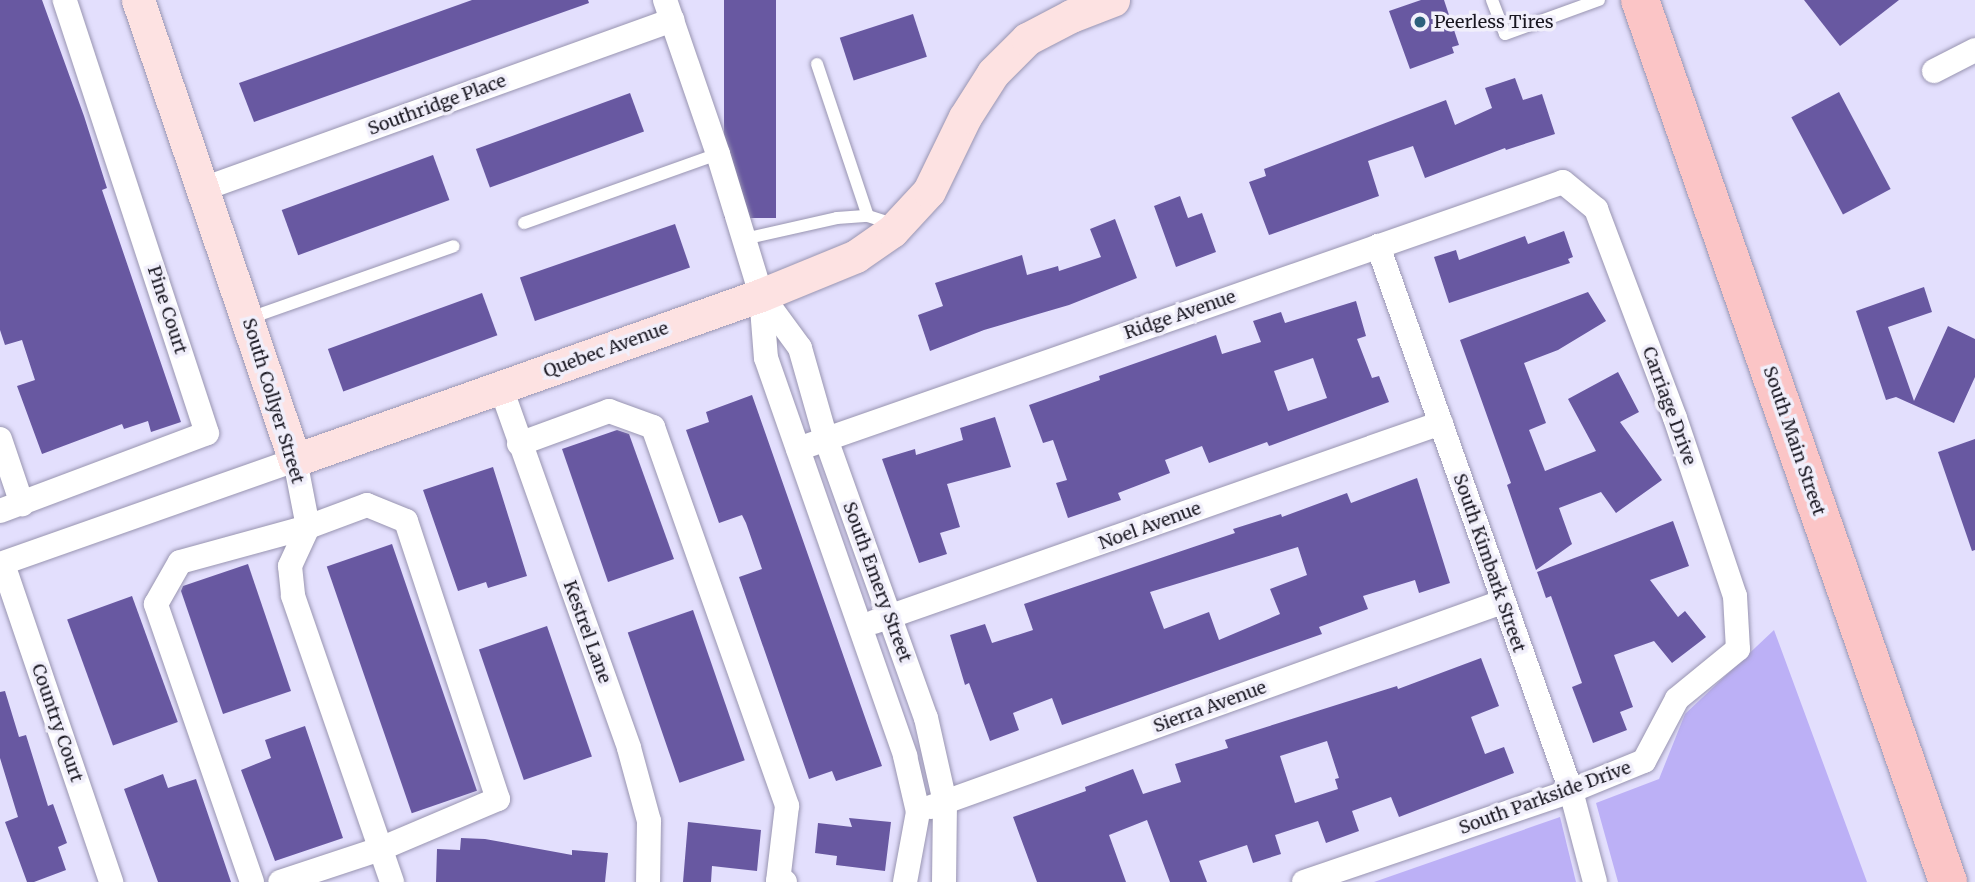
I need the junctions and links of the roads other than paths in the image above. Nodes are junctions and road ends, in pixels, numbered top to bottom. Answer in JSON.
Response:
{"nodes":[{"id":1,"x":65,"y":0,"type":"edge"},
{"id":2,"x":138,"y":0,"type":"edge"},
{"id":3,"x":1113,"y":0,"type":"edge"},
{"id":4,"x":1492,"y":0,"type":"edge"},
{"id":5,"x":1599,"y":0,"type":"edge"},
{"id":6,"x":1640,"y":0,"type":"edge"},
{"id":7,"x":669,"y":10,"type":"edge"},
{"id":8,"x":1975,"y":50,"type":"edge"},
{"id":9,"x":817,"y":64,"type":"dead end"},
{"id":10,"x":1934,"y":71,"type":"dead end"},
{"id":11,"x":718,"y":154,"type":"junction"},
{"id":12,"x":1563,"y":182,"type":"joint"},
{"id":13,"x":202,"y":189,"type":"junction"},
{"id":14,"x":882,"y":221,"type":"junction"},
{"id":15,"x":524,"y":223,"type":"dead end"},
{"id":16,"x":744,"y":239,"type":"junction"},
{"id":17,"x":454,"y":246,"type":"dead end"},
{"id":18,"x":1378,"y":246,"type":"junction"},
{"id":19,"x":761,"y":295,"type":"junction"},
{"id":20,"x":247,"y":319,"type":"junction"},
{"id":21,"x":501,"y":388,"type":"junction"},
{"id":22,"x":1441,"y":423,"type":"junction"},
{"id":23,"x":0,"y":439,"type":"edge"},
{"id":24,"x":826,"y":439,"type":"junction"},
{"id":25,"x":519,"y":444,"type":"junction"},
{"id":26,"x":798,"y":449,"type":"junction"},
{"id":27,"x":295,"y":460,"type":"junction"},
{"id":28,"x":11,"y":508,"type":"edge"},
{"id":29,"x":308,"y":527,"type":"junction"},
{"id":30,"x":1,"y":564,"type":"edge"},
{"id":31,"x":1502,"y":602,"type":"junction"},
{"id":32,"x":888,"y":617,"type":"junction"},
{"id":33,"x":860,"y":627,"type":"junction"},
{"id":34,"x":1738,"y":649,"type":"joint"},
{"id":35,"x":1570,"y":791,"type":"junction"},
{"id":36,"x":945,"y":802,"type":"junction"},
{"id":37,"x":918,"y":812,"type":"junction"},
{"id":38,"x":380,"y":849,"type":"junction"},
{"id":39,"x":111,"y":882,"type":"edge"},
{"id":40,"x":252,"y":882,"type":"edge"},
{"id":41,"x":281,"y":882,"type":"edge"},
{"id":42,"x":392,"y":882,"type":"edge"},
{"id":43,"x":648,"y":882,"type":"edge"},
{"id":44,"x":785,"y":882,"type":"edge"},
{"id":45,"x":905,"y":882,"type":"edge"},
{"id":46,"x":944,"y":882,"type":"edge"},
{"id":47,"x":1304,"y":882,"type":"edge"},
{"id":48,"x":1595,"y":882,"type":"edge"},
{"id":49,"x":1948,"y":882,"type":"edge"}],
"edges":[{"from":1,"to":28,"type":"street","name":"Pine Court"},
{"from":2,"to":13,"type":"street","name":"South Collyer Street"},
{"from":3,"to":14,"type":"street","name":"Quebec Avenue"},
{"from":4,"to":5,"type":"lane"},
{"from":6,"to":49,"type":"main road","name":"South Main Street"},
{"from":7,"to":11,"type":"street","name":"South Emery Street"},
{"from":7,"to":13,"type":"street","name":"Southridge Place"},
{"from":8,"to":10,"type":"street"},
{"from":9,"to":14,"type":"lane"},
{"from":11,"to":15,"type":"lane"},
{"from":11,"to":16,"type":"street","name":"South Emery Street"},
{"from":12,"to":18,"type":"street","name":"Ridge Avenue"},
{"from":12,"to":34,"type":"street","name":"Carriage Drive"},
{"from":13,"to":20,"type":"street","name":"South Collyer Street"},
{"from":14,"to":16,"type":"lane"},
{"from":14,"to":19,"type":"street","name":"Quebec Avenue"},
{"from":16,"to":19,"type":"street","name":"South Emery Street"},
{"from":17,"to":20,"type":"lane"},
{"from":18,"to":22,"type":"street","name":"South Kimbark Street"},
{"from":18,"to":24,"type":"street","name":"Ridge Avenue"},
{"from":19,"to":21,"type":"street","name":"Quebec Avenue"},
{"from":19,"to":24,"type":"street","name":"South Emery Street"},
{"from":19,"to":26,"type":"street","name":"South Emery Street"},
{"from":20,"to":27,"type":"street","name":"South Collyer Street"},
{"from":21,"to":25,"type":"street","name":"Kestrel Lane"},
{"from":21,"to":27,"type":"street","name":"Quebec Avenue"},
{"from":22,"to":31,"type":"street","name":"South Kimbark Street"},
{"from":22,"to":32,"type":"street","name":"Noel Avenue"},
{"from":23,"to":28,"type":"street"},
{"from":24,"to":26,"type":"street","name":"Ridge Avenue"},
{"from":24,"to":32,"type":"street","name":"South Emery Street"},
{"from":25,"to":43,"type":"street","name":"Kestrel Lane"},
{"from":25,"to":44,"type":"street"},
{"from":26,"to":33,"type":"street","name":"South Emery Street"},
{"from":27,"to":29,"type":"street","name":"South Collyer Street"},
{"from":27,"to":30,"type":"street","name":"Quebec Avenue"},
{"from":29,"to":38,"type":"street"},
{"from":29,"to":38,"type":"street"},
{"from":29,"to":40,"type":"street"},
{"from":30,"to":39,"type":"street","name":"Country Court"},
{"from":31,"to":35,"type":"street","name":"South Kimbark Street"},
{"from":31,"to":36,"type":"street","name":"Sierra Avenue"},
{"from":32,"to":33,"type":"street","name":"Noel Avenue"},
{"from":32,"to":36,"type":"street","name":"South Emery Street"},
{"from":33,"to":37,"type":"street","name":"South Emery Street"},
{"from":34,"to":35,"type":"street","name":"South Parkside Drive"},
{"from":35,"to":47,"type":"street","name":"South Parkside Drive"},
{"from":35,"to":48,"type":"street","name":"South Kimbark Street"},
{"from":36,"to":37,"type":"street","name":"Sierra Avenue"},
{"from":36,"to":46,"type":"street","name":"South Emery Street"},
{"from":37,"to":45,"type":"street","name":"South Emery Street"},
{"from":38,"to":41,"type":"street"},
{"from":38,"to":42,"type":"street"}]}
